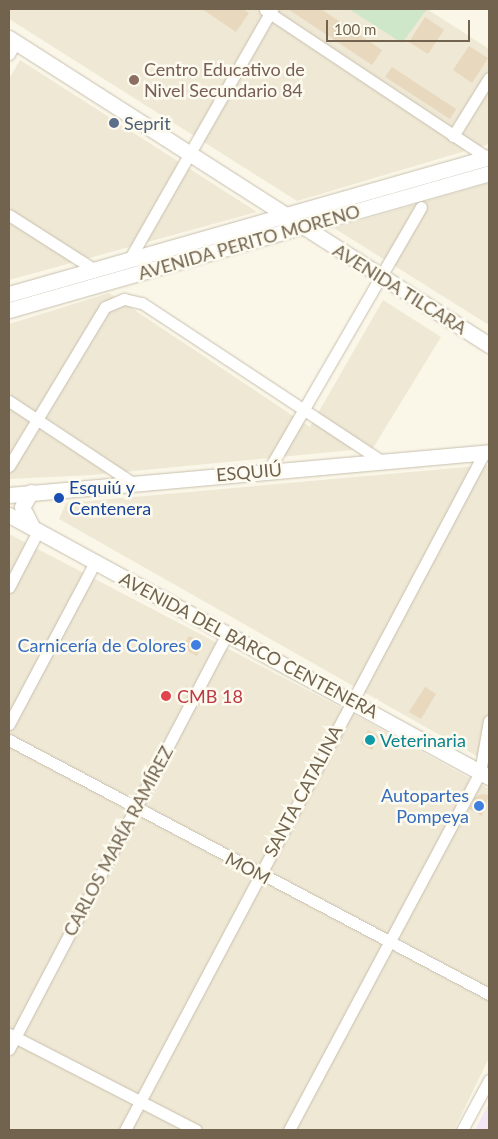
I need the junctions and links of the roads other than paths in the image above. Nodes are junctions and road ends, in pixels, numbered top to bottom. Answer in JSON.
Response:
{"nodes":[{"id":1,"x":268,"y":10,"type":"edge"},
{"id":2,"x":11,"y":45,"type":"edge"},
{"id":3,"x":489,"y":78,"type":"edge"},
{"id":4,"x":453,"y":136,"type":"junction"},
{"id":5,"x":191,"y":153,"type":"junction"},
{"id":6,"x":489,"y":162,"type":"edge"},
{"id":7,"x":421,"y":207,"type":"dead end"},
{"id":8,"x":9,"y":215,"type":"edge"},
{"id":9,"x":284,"y":215,"type":"junction"},
{"id":10,"x":303,"y":226,"type":"junction"},
{"id":11,"x":129,"y":260,"type":"junction"},
{"id":12,"x":95,"y":270,"type":"junction"},
{"id":13,"x":381,"y":278,"type":"junction"},
{"id":14,"x":9,"y":294,"type":"edge"},
{"id":15,"x":9,"y":310,"type":"edge"},
{"id":16,"x":489,"y":345,"type":"edge"},
{"id":17,"x":9,"y":401,"type":"edge"},
{"id":18,"x":304,"y":411,"type":"junction"},
{"id":19,"x":38,"y":420,"type":"junction"},
{"id":20,"x":487,"y":453,"type":"edge"},
{"id":21,"x":382,"y":461,"type":"junction"},
{"id":22,"x":9,"y":466,"type":"edge"},
{"id":23,"x":268,"y":471,"type":"junction"},
{"id":24,"x":132,"y":483,"type":"junction"},
{"id":25,"x":31,"y":492,"type":"junction"},
{"id":26,"x":9,"y":495,"type":"edge"},
{"id":27,"x":9,"y":515,"type":"edge"},
{"id":28,"x":35,"y":529,"type":"junction"},
{"id":29,"x":95,"y":562,"type":"junction"},
{"id":30,"x":9,"y":587,"type":"edge"},
{"id":31,"x":227,"y":633,"type":"junction"},
{"id":32,"x":352,"y":700,"type":"junction"},
{"id":33,"x":489,"y":721,"type":"edge"},
{"id":34,"x":9,"y":724,"type":"edge"},
{"id":35,"x":9,"y":740,"type":"edge"},
{"id":36,"x":484,"y":775,"type":"edge"},
{"id":37,"x":136,"y":808,"type":"junction"},
{"id":38,"x":258,"y":873,"type":"junction"},
{"id":39,"x":390,"y":942,"type":"junction"},
{"id":40,"x":489,"y":994,"type":"edge"},
{"id":41,"x":12,"y":1036,"type":"edge"},
{"id":42,"x":9,"y":1049,"type":"edge"},
{"id":43,"x":489,"y":1080,"type":"edge"},
{"id":44,"x":140,"y":1103,"type":"junction"},
{"id":45,"x":125,"y":1130,"type":"edge"},
{"id":46,"x":196,"y":1130,"type":"edge"},
{"id":47,"x":289,"y":1130,"type":"edge"},
{"id":48,"x":462,"y":1130,"type":"edge"}],
"edges":[{"from":1,"to":4,"type":"street"},
{"from":1,"to":5,"type":"street"},
{"from":2,"to":5,"type":"main road","name":"AVENIDA TILCARA"},
{"from":3,"to":4,"type":"street"},
{"from":4,"to":6,"type":"street"},
{"from":5,"to":9,"type":"main road","name":"AVENIDA TILCARA"},
{"from":5,"to":11,"type":"street"},
{"from":6,"to":9,"type":"main road","name":"AVENIDA PERITO MORENO"},
{"from":6,"to":10,"type":"main road","name":"AVENIDA PERITO MORENO"},
{"from":7,"to":13,"type":"street"},
{"from":8,"to":12,"type":"street"},
{"from":9,"to":10,"type":"main road","name":"AVENIDA TILCARA"},
{"from":9,"to":11,"type":"main road","name":"AVENIDA PERITO MORENO"},
{"from":10,"to":13,"type":"main road","name":"AVENIDA TILCARA"},
{"from":10,"to":15,"type":"main road","name":"AVENIDA PERITO MORENO"},
{"from":11,"to":12,"type":"main road","name":"AVENIDA PERITO MORENO"},
{"from":12,"to":14,"type":"main road","name":"AVENIDA PERITO MORENO"},
{"from":13,"to":16,"type":"main road","name":"AVENIDA TILCARA"},
{"from":13,"to":18,"type":"street"},
{"from":17,"to":19,"type":"street"},
{"from":18,"to":19,"type":"street"},
{"from":18,"to":21,"type":"street"},
{"from":18,"to":23,"type":"street"},
{"from":19,"to":22,"type":"street"},
{"from":19,"to":24,"type":"street"},
{"from":20,"to":21,"type":"main road","name":"ESQUIÚ"},
{"from":20,"to":32,"type":"street","name":"SANTA CATALINA"},
{"from":21,"to":23,"type":"main road","name":"ESQUIÚ"},
{"from":23,"to":24,"type":"main road","name":"ESQUIÚ"},
{"from":24,"to":25,"type":"main road","name":"ESQUIÚ"},
{"from":25,"to":26,"type":"main road","name":"ESQUIÚ"},
{"from":25,"to":28,"type":"main road"},
{"from":27,"to":28,"type":"main road","name":"AVENIDA DEL BARCO CENTENERA"},
{"from":28,"to":29,"type":"main road","name":"AVENIDA DEL BARCO CENTENERA"},
{"from":28,"to":30,"type":"street"},
{"from":29,"to":31,"type":"main road","name":"AVENIDA DEL BARCO CENTENERA"},
{"from":29,"to":34,"type":"street"},
{"from":31,"to":32,"type":"main road","name":"AVENIDA DEL BARCO CENTENERA"},
{"from":31,"to":37,"type":"street","name":"CARLOS MARÍA RAMÍREZ"},
{"from":32,"to":36,"type":"main road","name":"AVENIDA DEL BARCO CENTENERA"},
{"from":32,"to":38,"type":"street","name":"SANTA CATALINA"},
{"from":33,"to":36,"type":"street"},
{"from":35,"to":37,"type":"street","name":"MOM"},
{"from":36,"to":39,"type":"street"},
{"from":37,"to":38,"type":"street","name":"MOM"},
{"from":37,"to":41,"type":"street","name":"CARLOS MARÍA RAMÍREZ"},
{"from":38,"to":39,"type":"street","name":"MOM"},
{"from":38,"to":44,"type":"street","name":"SANTA CATALINA"},
{"from":39,"to":40,"type":"street","name":"MOM"},
{"from":39,"to":47,"type":"street"},
{"from":41,"to":42,"type":"street","name":"CARLOS MARÍA RAMÍREZ"},
{"from":41,"to":44,"type":"street"},
{"from":43,"to":48,"type":"street"},
{"from":44,"to":45,"type":"street","name":"SANTA CATALINA"},
{"from":44,"to":46,"type":"street"}]}
